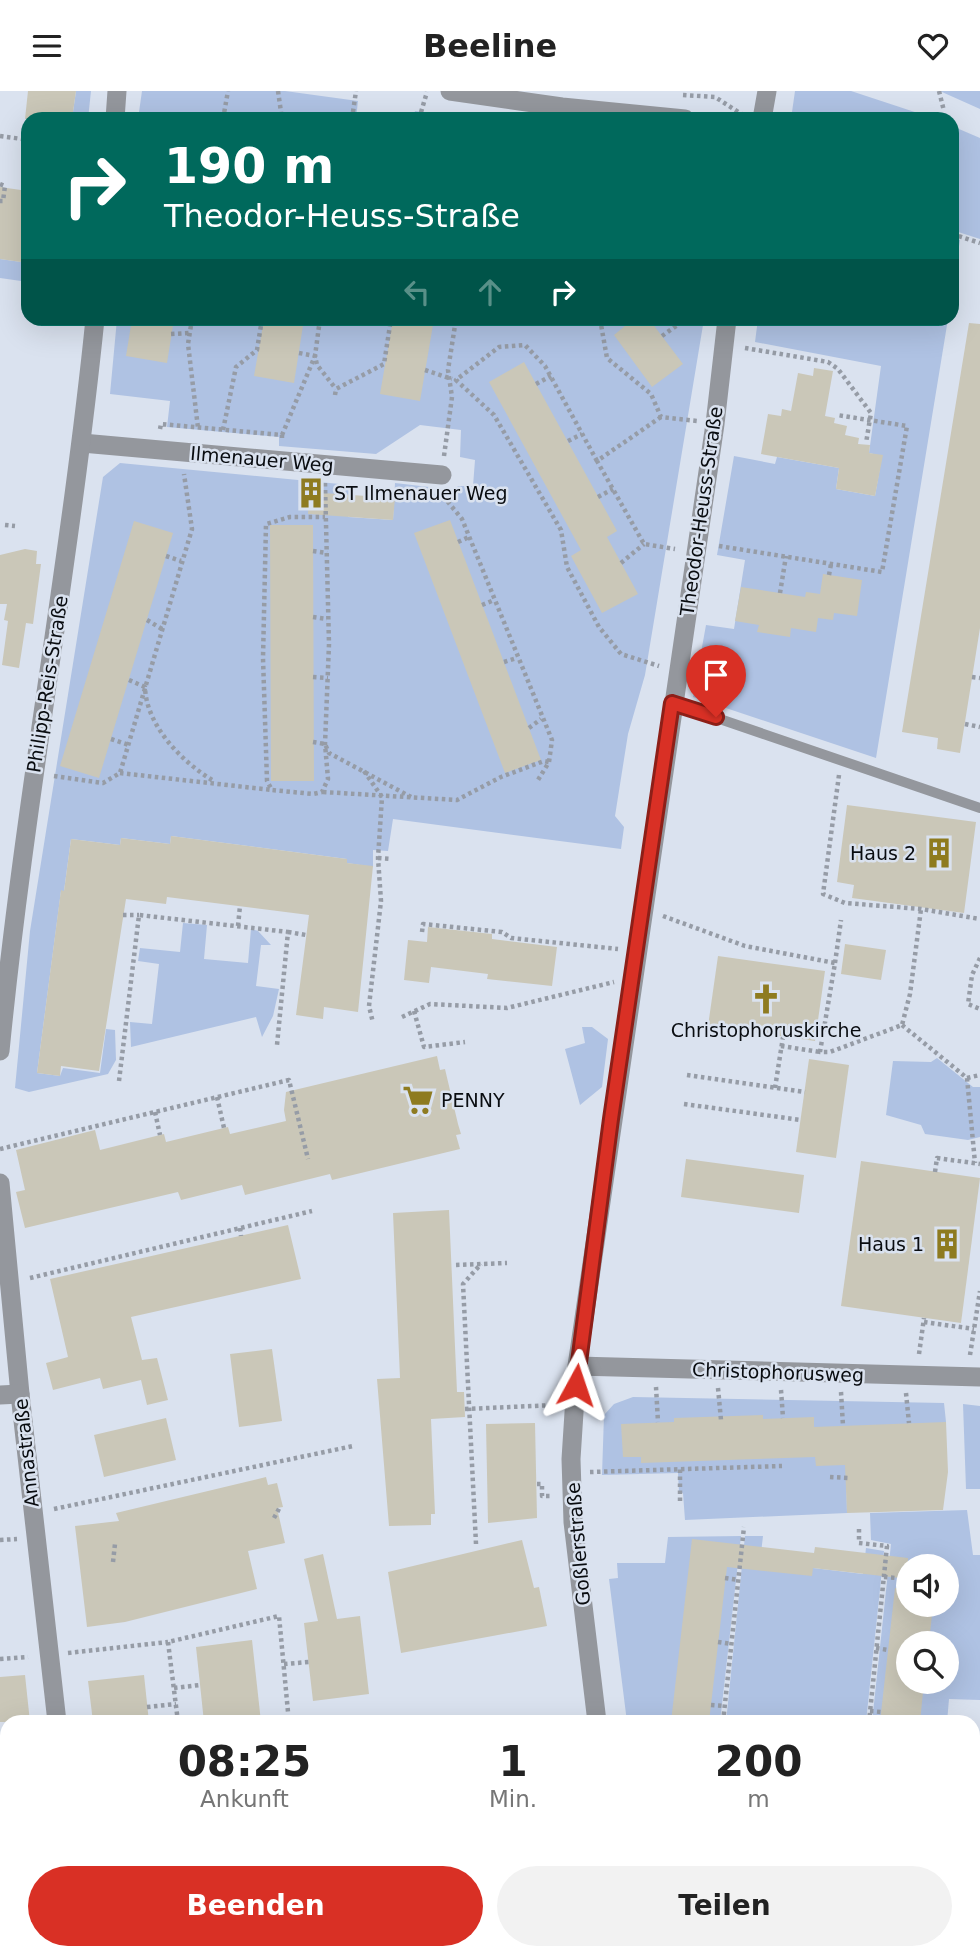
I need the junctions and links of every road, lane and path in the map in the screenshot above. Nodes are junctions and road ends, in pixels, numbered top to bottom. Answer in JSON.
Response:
{"nodes":[{"id":1,"x":117,"y":91,"type":"edge"},
{"id":2,"x":228,"y":91,"type":"edge"},
{"id":3,"x":278,"y":91,"type":"edge"},
{"id":4,"x":356,"y":91,"type":"edge"},
{"id":5,"x":427,"y":91,"type":"edge"},
{"id":6,"x":450,"y":91,"type":"edge"},
{"id":7,"x":767,"y":91,"type":"edge"},
{"id":8,"x":939,"y":91,"type":"edge"},
{"id":9,"x":944,"y":111,"type":"dead end"},
{"id":10,"x":116,"y":112,"type":"edge"},
{"id":11,"x":224,"y":112,"type":"edge"},
{"id":12,"x":281,"y":112,"type":"edge"},
{"id":13,"x":353,"y":112,"type":"edge"},
{"id":14,"x":420,"y":112,"type":"edge"},
{"id":15,"x":613,"y":112,"type":"edge"},
{"id":16,"x":763,"y":112,"type":"edge"},
{"id":17,"x":0,"y":136,"type":"edge"},
{"id":18,"x":21,"y":139,"type":"edge"},
{"id":19,"x":0,"y":184,"type":"edge"},
{"id":20,"x":0,"y":201,"type":"edge"},
{"id":21,"x":959,"y":236,"type":"edge"},
{"id":22,"x":980,"y":243,"type":"edge"},
{"id":23,"x":94,"y":326,"type":"edge"},
{"id":24,"x":191,"y":326,"type":"edge"},
{"id":25,"x":261,"y":326,"type":"edge"},
{"id":26,"x":319,"y":326,"type":"edge"},
{"id":27,"x":390,"y":326,"type":"edge"},
{"id":28,"x":455,"y":326,"type":"edge"},
{"id":29,"x":601,"y":326,"type":"edge"},
{"id":30,"x":677,"y":326,"type":"edge"},
{"id":31,"x":726,"y":326,"type":"edge"},
{"id":32,"x":190,"y":333,"type":"junction"},
{"id":33,"x":171,"y":334,"type":"dead end"},
{"id":34,"x":662,"y":336,"type":"dead end"},
{"id":35,"x":723,"y":344,"type":"junction"},
{"id":36,"x":299,"y":353,"type":"dead end"},
{"id":37,"x":315,"y":356,"type":"junction"},
{"id":38,"x":425,"y":370,"type":"dead end"},
{"id":39,"x":551,"y":376,"type":"junction"},
{"id":40,"x":453,"y":379,"type":"junction"},
{"id":41,"x":536,"y":384,"type":"dead end"},
{"id":42,"x":837,"y":415,"type":"dead end"},
{"id":43,"x":661,"y":417,"type":"junction"},
{"id":44,"x":870,"y":420,"type":"junction"},
{"id":45,"x":715,"y":423,"type":"junction"},
{"id":46,"x":198,"y":428,"type":"dead end"},
{"id":47,"x":223,"y":430,"type":"dead end"},
{"id":48,"x":582,"y":434,"type":"junction"},
{"id":49,"x":282,"y":435,"type":"dead end"},
{"id":50,"x":568,"y":442,"type":"dead end"},
{"id":51,"x":82,"y":443,"type":"junction"},
{"id":52,"x":866,"y":443,"type":"dead end"},
{"id":53,"x":181,"y":452,"type":"junction"},
{"id":54,"x":597,"y":461,"type":"junction"},
{"id":55,"x":328,"y":465,"type":"junction"},
{"id":56,"x":442,"y":475,"type":"junction"},
{"id":57,"x":613,"y":489,"type":"junction"},
{"id":58,"x":598,"y":497,"type":"dead end"},
{"id":59,"x":325,"y":517,"type":"junction"},
{"id":60,"x":5,"y":525,"type":"dead end"},
{"id":61,"x":15,"y":526,"type":"dead end"},
{"id":62,"x":469,"y":537,"type":"junction"},
{"id":63,"x":458,"y":542,"type":"dead end"},
{"id":64,"x":644,"y":544,"type":"junction"},
{"id":65,"x":696,"y":547,"type":"junction"},
{"id":66,"x":313,"y":551,"type":"dead end"},
{"id":67,"x":327,"y":554,"type":"junction"},
{"id":68,"x":166,"y":556,"type":"dead end"},
{"id":69,"x":786,"y":556,"type":"junction"},
{"id":70,"x":181,"y":561,"type":"junction"},
{"id":71,"x":621,"y":563,"type":"dead end"},
{"id":72,"x":831,"y":563,"type":"junction"},
{"id":73,"x":829,"y":575,"type":"dead end"},
{"id":74,"x":780,"y":593,"type":"dead end"},
{"id":75,"x":494,"y":600,"type":"junction"},
{"id":76,"x":482,"y":605,"type":"dead end"},
{"id":77,"x":313,"y":617,"type":"dead end"},
{"id":78,"x":327,"y":619,"type":"junction"},
{"id":79,"x":147,"y":620,"type":"dead end"},
{"id":80,"x":162,"y":629,"type":"junction"},
{"id":81,"x":517,"y":658,"type":"junction"},
{"id":82,"x":504,"y":662,"type":"dead end"},
{"id":83,"x":677,"y":672,"type":"junction"},
{"id":84,"x":313,"y":677,"type":"dead end"},
{"id":85,"x":972,"y":677,"type":"dead end"},
{"id":86,"x":328,"y":678,"type":"junction"},
{"id":87,"x":980,"y":678,"type":"edge"},
{"id":88,"x":129,"y":680,"type":"dead end"},
{"id":89,"x":145,"y":687,"type":"junction"},
{"id":90,"x":672,"y":703,"type":"junction"},
{"id":91,"x":541,"y":719,"type":"junction"},
{"id":92,"x":965,"y":724,"type":"dead end"},
{"id":93,"x":980,"y":727,"type":"edge"},
{"id":94,"x":529,"y":728,"type":"dead end"},
{"id":95,"x":111,"y":739,"type":"dead end"},
{"id":96,"x":313,"y":743,"type":"dead end"},
{"id":97,"x":325,"y":744,"type":"junction"},
{"id":98,"x":129,"y":745,"type":"junction"},
{"id":99,"x":842,"y":760,"type":"junction"},
{"id":100,"x":549,"y":762,"type":"junction"},
{"id":101,"x":363,"y":771,"type":"junction"},
{"id":102,"x":120,"y":772,"type":"junction"},
{"id":103,"x":32,"y":773,"type":"junction"},
{"id":104,"x":538,"y":780,"type":"dead end"},
{"id":105,"x":216,"y":783,"type":"junction"},
{"id":106,"x":272,"y":790,"type":"junction"},
{"id":107,"x":322,"y":792,"type":"junction"},
{"id":108,"x":382,"y":797,"type":"junction"},
{"id":109,"x":415,"y":799,"type":"junction"},
{"id":110,"x":980,"y":808,"type":"edge"},
{"id":111,"x":378,"y":858,"type":"junction"},
{"id":112,"x":391,"y":859,"type":"dead end"},
{"id":113,"x":240,"y":906,"type":"dead end"},
{"id":114,"x":642,"y":909,"type":"junction"},
{"id":115,"x":920,"y":909,"type":"junction"},
{"id":116,"x":123,"y":915,"type":"dead end"},
{"id":117,"x":139,"y":915,"type":"junction"},
{"id":118,"x":980,"y":919,"type":"edge"},
{"id":119,"x":841,"y":920,"type":"dead end"},
{"id":120,"x":238,"y":926,"type":"junction"},
{"id":121,"x":288,"y":932,"type":"junction"},
{"id":122,"x":422,"y":932,"type":"dead end"},
{"id":123,"x":306,"y":935,"type":"dead end"},
{"id":124,"x":636,"y":950,"type":"junction"},
{"id":125,"x":980,"y":958,"type":"edge"},
{"id":126,"x":835,"y":963,"type":"junction"},
{"id":127,"x":632,"y":978,"type":"junction"},
{"id":128,"x":980,"y":1009,"type":"edge"},
{"id":129,"x":414,"y":1011,"type":"junction"},
{"id":130,"x":402,"y":1017,"type":"dead end"},
{"id":131,"x":373,"y":1023,"type":"dead end"},
{"id":132,"x":902,"y":1025,"type":"junction"},
{"id":133,"x":783,"y":1037,"type":"dead end"},
{"id":134,"x":465,"y":1042,"type":"dead end"},
{"id":135,"x":277,"y":1045,"type":"dead end"},
{"id":136,"x":781,"y":1046,"type":"junction"},
{"id":137,"x":0,"y":1051,"type":"edge"},
{"id":138,"x":820,"y":1052,"type":"junction"},
{"id":139,"x":980,"y":1075,"type":"edge"},
{"id":140,"x":687,"y":1076,"type":"dead end"},
{"id":141,"x":967,"y":1078,"type":"junction"},
{"id":142,"x":119,"y":1081,"type":"dead end"},
{"id":143,"x":775,"y":1088,"type":"junction"},
{"id":144,"x":805,"y":1092,"type":"dead end"},
{"id":145,"x":217,"y":1097,"type":"junction"},
{"id":146,"x":684,"y":1104,"type":"dead end"},
{"id":147,"x":155,"y":1112,"type":"junction"},
{"id":148,"x":801,"y":1120,"type":"dead end"},
{"id":149,"x":225,"y":1128,"type":"dead end"},
{"id":150,"x":160,"y":1135,"type":"dead end"},
{"id":151,"x":0,"y":1149,"type":"edge"},
{"id":152,"x":308,"y":1159,"type":"dead end"},
{"id":153,"x":978,"y":1163,"type":"edge"},
{"id":154,"x":935,"y":1172,"type":"dead end"},
{"id":155,"x":0,"y":1183,"type":"edge"},
{"id":156,"x":312,"y":1211,"type":"dead end"},
{"id":157,"x":240,"y":1228,"type":"junction"},
{"id":158,"x":242,"y":1235,"type":"dead end"},
{"id":159,"x":507,"y":1263,"type":"dead end"},
{"id":160,"x":481,"y":1264,"type":"junction"},
{"id":161,"x":456,"y":1265,"type":"dead end"},
{"id":162,"x":9,"y":1283,"type":"junction"},
{"id":163,"x":980,"y":1290,"type":"edge"},
{"id":164,"x":974,"y":1329,"type":"junction"},
{"id":165,"x":577,"y":1366,"type":"junction"},
{"id":166,"x":655,"y":1368,"type":"junction"},
{"id":167,"x":717,"y":1370,"type":"junction"},
{"id":168,"x":839,"y":1374,"type":"junction"},
{"id":169,"x":916,"y":1375,"type":"junction"},
{"id":170,"x":974,"y":1377,"type":"edge"},
{"id":171,"x":10,"y":1395,"type":"edge"},
{"id":172,"x":574,"y":1404,"type":"junction"},
{"id":173,"x":467,"y":1409,"type":"junction"},
{"id":174,"x":721,"y":1420,"type":"dead end"},
{"id":175,"x":658,"y":1422,"type":"dead end"},
{"id":176,"x":843,"y":1426,"type":"dead end"},
{"id":177,"x":353,"y":1446,"type":"dead end"},
{"id":178,"x":782,"y":1466,"type":"dead end"},
{"id":179,"x":680,"y":1469,"type":"junction"},
{"id":180,"x":572,"y":1473,"type":"junction"},
{"id":181,"x":830,"y":1477,"type":"dead end"},
{"id":182,"x":849,"y":1478,"type":"dead end"},
{"id":183,"x":537,"y":1485,"type":"dead end"},
{"id":184,"x":551,"y":1496,"type":"dead end"},
{"id":185,"x":680,"y":1501,"type":"dead end"},
{"id":186,"x":279,"y":1507,"type":"dead end"},
{"id":187,"x":32,"y":1512,"type":"junction"},
{"id":188,"x":274,"y":1518,"type":"dead end"},
{"id":189,"x":744,"y":1527,"type":"dead end"},
{"id":190,"x":859,"y":1529,"type":"dead end"},
{"id":191,"x":115,"y":1543,"type":"dead end"},
{"id":192,"x":476,"y":1543,"type":"dead end"},
{"id":193,"x":113,"y":1562,"type":"dead end"},
{"id":194,"x":884,"y":1577,"type":"junction"},
{"id":195,"x":725,"y":1578,"type":"dead end"},
{"id":196,"x":896,"y":1578,"type":"dead end"},
{"id":197,"x":738,"y":1580,"type":"junction"},
{"id":198,"x":168,"y":1642,"type":"junction"},
{"id":199,"x":718,"y":1642,"type":"dead end"},
{"id":200,"x":731,"y":1644,"type":"junction"},
{"id":201,"x":876,"y":1648,"type":"junction"},
{"id":202,"x":888,"y":1650,"type":"dead end"},
{"id":203,"x":49,"y":1655,"type":"junction"},
{"id":204,"x":0,"y":1659,"type":"edge"},
{"id":205,"x":309,"y":1662,"type":"dead end"},
{"id":206,"x":284,"y":1664,"type":"junction"},
{"id":207,"x":200,"y":1685,"type":"dead end"},
{"id":208,"x":174,"y":1688,"type":"junction"},
{"id":209,"x":176,"y":1704,"type":"junction"},
{"id":210,"x":711,"y":1705,"type":"dead end"},
{"id":211,"x":724,"y":1706,"type":"junction"},
{"id":212,"x":147,"y":1707,"type":"dead end"},
{"id":213,"x":870,"y":1711,"type":"junction"},
{"id":214,"x":288,"y":1712,"type":"dead end"},
{"id":215,"x":881,"y":1712,"type":"dead end"},
{"id":216,"x":56,"y":1715,"type":"edge"},
{"id":217,"x":177,"y":1715,"type":"edge"},
{"id":218,"x":596,"y":1715,"type":"edge"},
{"id":219,"x":723,"y":1715,"type":"edge"},
{"id":220,"x":870,"y":1715,"type":"edge"}],
"edges":[{"from":1,"to":10,"type":"street"},
{"from":2,"to":11,"type":"path"},
{"from":3,"to":12,"type":"path"},
{"from":4,"to":13,"type":"path"},
{"from":5,"to":14,"type":"path"},
{"from":6,"to":15,"type":"street"},
{"from":7,"to":16,"type":"street"},
{"from":8,"to":9,"type":"path"},
{"from":17,"to":18,"type":"path"},
{"from":19,"to":20,"type":"path"},
{"from":21,"to":22,"type":"path"},
{"from":23,"to":51,"type":"street","name":"Philipp-Reis-Straße"},
{"from":24,"to":32,"type":"path"},
{"from":25,"to":47,"type":"path"},
{"from":26,"to":37,"type":"path"},
{"from":27,"to":37,"type":"path"},
{"from":28,"to":40,"type":"path"},
{"from":29,"to":43,"type":"path"},
{"from":30,"to":34,"type":"path"},
{"from":31,"to":35,"type":"street","name":"Theodor-Heuss-Straße"},
{"from":32,"to":33,"type":"path"},
{"from":32,"to":46,"type":"path"},
{"from":35,"to":44,"type":"path"},
{"from":35,"to":45,"type":"street","name":"Theodor-Heuss-Straße"},
{"from":36,"to":37,"type":"path"},
{"from":37,"to":49,"type":"path"},
{"from":38,"to":40,"type":"path"},
{"from":39,"to":40,"type":"path"},
{"from":39,"to":41,"type":"path"},
{"from":39,"to":48,"type":"path"},
{"from":40,"to":56,"type":"path"},
{"from":40,"to":83,"type":"path"},
{"from":42,"to":44,"type":"path"},
{"from":43,"to":45,"type":"path"},
{"from":43,"to":54,"type":"path"},
{"from":44,"to":52,"type":"path"},
{"from":44,"to":72,"type":"path"},
{"from":45,"to":65,"type":"street","name":"Theodor-Heuss-Straße"},
{"from":48,"to":50,"type":"path"},
{"from":48,"to":54,"type":"path"},
{"from":51,"to":53,"type":"street","name":"Ilmenauer Weg"},
{"from":51,"to":103,"type":"street","name":"Philipp-Reis-Straße"},
{"from":53,"to":55,"type":"street","name":"Ilmenauer Weg"},
{"from":53,"to":70,"type":"path"},
{"from":54,"to":57,"type":"path"},
{"from":55,"to":56,"type":"street","name":"Ilmenauer Weg"},
{"from":55,"to":59,"type":"path"},
{"from":56,"to":62,"type":"path"},
{"from":57,"to":58,"type":"path"},
{"from":57,"to":64,"type":"path"},
{"from":59,"to":67,"type":"path"},
{"from":59,"to":106,"type":"path"},
{"from":60,"to":61,"type":"path"},
{"from":62,"to":63,"type":"path"},
{"from":62,"to":75,"type":"path"},
{"from":64,"to":65,"type":"path"},
{"from":64,"to":71,"type":"path"},
{"from":65,"to":69,"type":"path"},
{"from":65,"to":83,"type":"street","name":"Theodor-Heuss-Straße"},
{"from":66,"to":67,"type":"path"},
{"from":67,"to":78,"type":"path"},
{"from":68,"to":70,"type":"path"},
{"from":69,"to":72,"type":"path"},
{"from":69,"to":74,"type":"path"},
{"from":70,"to":80,"type":"path"},
{"from":72,"to":73,"type":"path"},
{"from":75,"to":76,"type":"path"},
{"from":75,"to":81,"type":"path"},
{"from":77,"to":78,"type":"path"},
{"from":78,"to":86,"type":"path"},
{"from":79,"to":80,"type":"path"},
{"from":80,"to":89,"type":"path"},
{"from":81,"to":82,"type":"path"},
{"from":81,"to":91,"type":"path"},
{"from":83,"to":90,"type":"street","name":"Theodor-Heuss-Straße"},
{"from":84,"to":86,"type":"path"},
{"from":85,"to":87,"type":"path"},
{"from":86,"to":97,"type":"path"},
{"from":88,"to":89,"type":"path"},
{"from":89,"to":98,"type":"path"},
{"from":89,"to":105,"type":"path"},
{"from":90,"to":99,"type":"lane"},
{"from":90,"to":114,"type":"street","name":"Theodor-Heuss-Straße"},
{"from":91,"to":94,"type":"path"},
{"from":91,"to":100,"type":"path"},
{"from":92,"to":93,"type":"path"},
{"from":95,"to":98,"type":"path"},
{"from":96,"to":97,"type":"path"},
{"from":97,"to":101,"type":"path"},
{"from":97,"to":107,"type":"path"},
{"from":98,"to":102,"type":"path"},
{"from":99,"to":110,"type":"lane"},
{"from":99,"to":115,"type":"path"},
{"from":100,"to":104,"type":"path"},
{"from":100,"to":109,"type":"path"},
{"from":101,"to":108,"type":"path"},
{"from":101,"to":109,"type":"path"},
{"from":102,"to":103,"type":"path"},
{"from":102,"to":105,"type":"path"},
{"from":103,"to":137,"type":"street","name":"Philipp-Reis-Straße"},
{"from":105,"to":106,"type":"path"},
{"from":106,"to":107,"type":"path"},
{"from":107,"to":108,"type":"path"},
{"from":108,"to":109,"type":"path"},
{"from":108,"to":111,"type":"path"},
{"from":111,"to":112,"type":"path"},
{"from":111,"to":131,"type":"path"},
{"from":113,"to":120,"type":"path"},
{"from":114,"to":124,"type":"street","name":"Theodor-Heuss-Straße"},
{"from":114,"to":126,"type":"path"},
{"from":115,"to":118,"type":"path"},
{"from":115,"to":132,"type":"path"},
{"from":116,"to":117,"type":"path"},
{"from":117,"to":120,"type":"path"},
{"from":117,"to":142,"type":"path"},
{"from":119,"to":126,"type":"path"},
{"from":120,"to":121,"type":"path"},
{"from":121,"to":123,"type":"path"},
{"from":121,"to":135,"type":"path"},
{"from":122,"to":124,"type":"path"},
{"from":124,"to":127,"type":"street","name":"Theodor-Heuss-Straße"},
{"from":125,"to":128,"type":"path"},
{"from":126,"to":138,"type":"path"},
{"from":127,"to":129,"type":"path"},
{"from":127,"to":165,"type":"street","name":"Theodor-Heuss-Straße"},
{"from":129,"to":130,"type":"path"},
{"from":129,"to":134,"type":"path"},
{"from":132,"to":138,"type":"path"},
{"from":132,"to":141,"type":"path"},
{"from":133,"to":136,"type":"path"},
{"from":136,"to":138,"type":"path"},
{"from":136,"to":143,"type":"path"},
{"from":139,"to":141,"type":"path"},
{"from":140,"to":143,"type":"path"},
{"from":141,"to":153,"type":"path"},
{"from":143,"to":144,"type":"path"},
{"from":145,"to":147,"type":"path"},
{"from":145,"to":149,"type":"path"},
{"from":145,"to":152,"type":"path"},
{"from":146,"to":148,"type":"path"},
{"from":147,"to":150,"type":"path"},
{"from":147,"to":151,"type":"path"},
{"from":153,"to":154,"type":"path"},
{"from":155,"to":162,"type":"street","name":"Annastraße"},
{"from":156,"to":157,"type":"path"},
{"from":157,"to":158,"type":"path"},
{"from":157,"to":162,"type":"path"},
{"from":159,"to":160,"type":"path"},
{"from":160,"to":161,"type":"path"},
{"from":160,"to":173,"type":"path"},
{"from":162,"to":171,"type":"street","name":"Annastraße"},
{"from":163,"to":164,"type":"path"},
{"from":164,"to":169,"type":"path"},
{"from":164,"to":170,"type":"path"},
{"from":165,"to":166,"type":"street","name":"Christophorusweg"},
{"from":165,"to":172,"type":"street","name":"Goßlerstraße"},
{"from":166,"to":167,"type":"street","name":"Christophorusweg"},
{"from":166,"to":175,"type":"path"},
{"from":167,"to":168,"type":"street","name":"Christophorusweg"},
{"from":167,"to":174,"type":"path"},
{"from":168,"to":169,"type":"street","name":"Christophorusweg"},
{"from":168,"to":176,"type":"path"},
{"from":169,"to":170,"type":"street","name":"Christophorusweg"},
{"from":171,"to":187,"type":"street","name":"Annastraße"},
{"from":172,"to":173,"type":"path"},
{"from":172,"to":180,"type":"street","name":"Goßlerstraße"},
{"from":173,"to":192,"type":"path"},
{"from":177,"to":187,"type":"path"},
{"from":178,"to":179,"type":"path"},
{"from":179,"to":180,"type":"path"},
{"from":179,"to":185,"type":"path"},
{"from":180,"to":218,"type":"street","name":"Goßlerstraße"},
{"from":181,"to":182,"type":"path"},
{"from":183,"to":184,"type":"path"},
{"from":186,"to":188,"type":"path"},
{"from":187,"to":203,"type":"street","name":"Annastraße"},
{"from":189,"to":197,"type":"path"},
{"from":190,"to":194,"type":"path"},
{"from":191,"to":193,"type":"path"},
{"from":194,"to":196,"type":"path"},
{"from":194,"to":201,"type":"path"},
{"from":195,"to":197,"type":"path"},
{"from":197,"to":200,"type":"path"},
{"from":198,"to":203,"type":"path"},
{"from":198,"to":206,"type":"path"},
{"from":198,"to":208,"type":"path"},
{"from":199,"to":200,"type":"path"},
{"from":200,"to":211,"type":"path"},
{"from":201,"to":202,"type":"path"},
{"from":201,"to":213,"type":"path"},
{"from":203,"to":204,"type":"path"},
{"from":203,"to":216,"type":"street","name":"Annastraße"},
{"from":205,"to":206,"type":"path"},
{"from":206,"to":214,"type":"path"},
{"from":207,"to":208,"type":"path"},
{"from":208,"to":209,"type":"path"},
{"from":209,"to":212,"type":"path"},
{"from":209,"to":217,"type":"path"},
{"from":210,"to":211,"type":"path"},
{"from":211,"to":219,"type":"path"},
{"from":213,"to":215,"type":"path"},
{"from":213,"to":220,"type":"path"}]}
